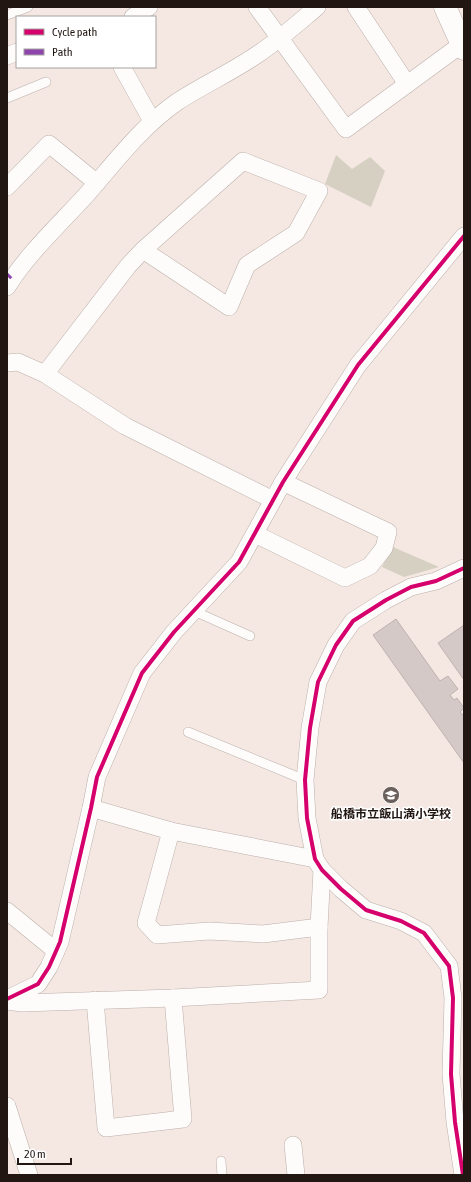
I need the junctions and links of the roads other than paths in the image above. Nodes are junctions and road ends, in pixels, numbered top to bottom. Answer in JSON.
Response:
{"nodes":[{"id":1,"x":28,"y":7,"type":"edge"},
{"id":2,"x":149,"y":7,"type":"edge"},
{"id":3,"x":257,"y":7,"type":"edge"},
{"id":4,"x":317,"y":7,"type":"edge"},
{"id":5,"x":356,"y":7,"type":"edge"},
{"id":6,"x":445,"y":7,"type":"edge"},
{"id":7,"x":7,"y":15,"type":"edge"},
{"id":8,"x":135,"y":16,"type":"edge"},
{"id":9,"x":279,"y":38,"type":"junction"},
{"id":10,"x":463,"y":47,"type":"edge"},
{"id":11,"x":123,"y":68,"type":"edge"},
{"id":12,"x":46,"y":82,"type":"dead end"},
{"id":13,"x":407,"y":84,"type":"junction"},
{"id":14,"x":7,"y":98,"type":"edge"},
{"id":15,"x":152,"y":121,"type":"junction"},
{"id":16,"x":96,"y":183,"type":"junction"},
{"id":17,"x":7,"y":187,"type":"edge"},
{"id":18,"x":464,"y":236,"type":"edge"},
{"id":19,"x":142,"y":250,"type":"junction"},
{"id":20,"x":7,"y":287,"type":"edge"},
{"id":21,"x":7,"y":363,"type":"edge"},
{"id":22,"x":44,"y":374,"type":"junction"},
{"id":23,"x":283,"y":482,"type":"junction"},
{"id":24,"x":273,"y":500,"type":"junction"},
{"id":25,"x":255,"y":534,"type":"junction"},
{"id":26,"x":464,"y":568,"type":"edge"},
{"id":27,"x":194,"y":611,"type":"junction"},
{"id":28,"x":250,"y":636,"type":"dead end"},
{"id":29,"x":188,"y":732,"type":"dead end"},
{"id":30,"x":305,"y":780,"type":"junction"},
{"id":31,"x":91,"y":808,"type":"junction"},
{"id":32,"x":171,"y":831,"type":"junction"},
{"id":33,"x":318,"y":864,"type":"junction"},
{"id":34,"x":7,"y":911,"type":"edge"},
{"id":35,"x":319,"y":927,"type":"junction"},
{"id":36,"x":56,"y":951,"type":"junction"},
{"id":37,"x":173,"y":998,"type":"junction"},
{"id":38,"x":7,"y":1000,"type":"edge"},
{"id":39,"x":95,"y":1000,"type":"junction"},
{"id":40,"x":7,"y":1106,"type":"edge"},
{"id":41,"x":460,"y":1122,"type":"edge"},
{"id":42,"x":293,"y":1145,"type":"dead end"},
{"id":43,"x":221,"y":1161,"type":"dead end"},
{"id":44,"x":29,"y":1175,"type":"edge"},
{"id":45,"x":222,"y":1175,"type":"edge"},
{"id":46,"x":296,"y":1175,"type":"edge"},
{"id":47,"x":463,"y":1175,"type":"edge"}],
"edges":[{"from":1,"to":7,"type":"lane"},
{"from":2,"to":8,"type":"street"},
{"from":3,"to":9,"type":"street"},
{"from":4,"to":9,"type":"street"},
{"from":5,"to":13,"type":"street"},
{"from":6,"to":10,"type":"street"},
{"from":9,"to":13,"type":"street"},
{"from":9,"to":15,"type":"street"},
{"from":10,"to":13,"type":"street"},
{"from":11,"to":15,"type":"street"},
{"from":12,"to":14,"type":"lane"},
{"from":15,"to":16,"type":"street"},
{"from":16,"to":17,"type":"street"},
{"from":16,"to":20,"type":"street"},
{"from":18,"to":23,"type":"street"},
{"from":19,"to":19,"type":"street"},
{"from":19,"to":22,"type":"street"},
{"from":21,"to":22,"type":"street"},
{"from":22,"to":24,"type":"street"},
{"from":23,"to":24,"type":"street"},
{"from":23,"to":25,"type":"street"},
{"from":24,"to":25,"type":"street"},
{"from":25,"to":27,"type":"street"},
{"from":26,"to":30,"type":"street"},
{"from":27,"to":28,"type":"lane"},
{"from":27,"to":31,"type":"street"},
{"from":29,"to":30,"type":"lane"},
{"from":30,"to":33,"type":"street"},
{"from":31,"to":32,"type":"street"},
{"from":31,"to":36,"type":"street"},
{"from":32,"to":33,"type":"street"},
{"from":32,"to":35,"type":"street"},
{"from":33,"to":35,"type":"street"},
{"from":33,"to":41,"type":"street"},
{"from":34,"to":36,"type":"street"},
{"from":35,"to":37,"type":"street"},
{"from":36,"to":38,"type":"street"},
{"from":37,"to":39,"type":"street"},
{"from":37,"to":39,"type":"street"},
{"from":38,"to":39,"type":"street"},
{"from":40,"to":44,"type":"street"},
{"from":41,"to":47,"type":"street"},
{"from":42,"to":46,"type":"street"},
{"from":43,"to":45,"type":"lane"}]}
